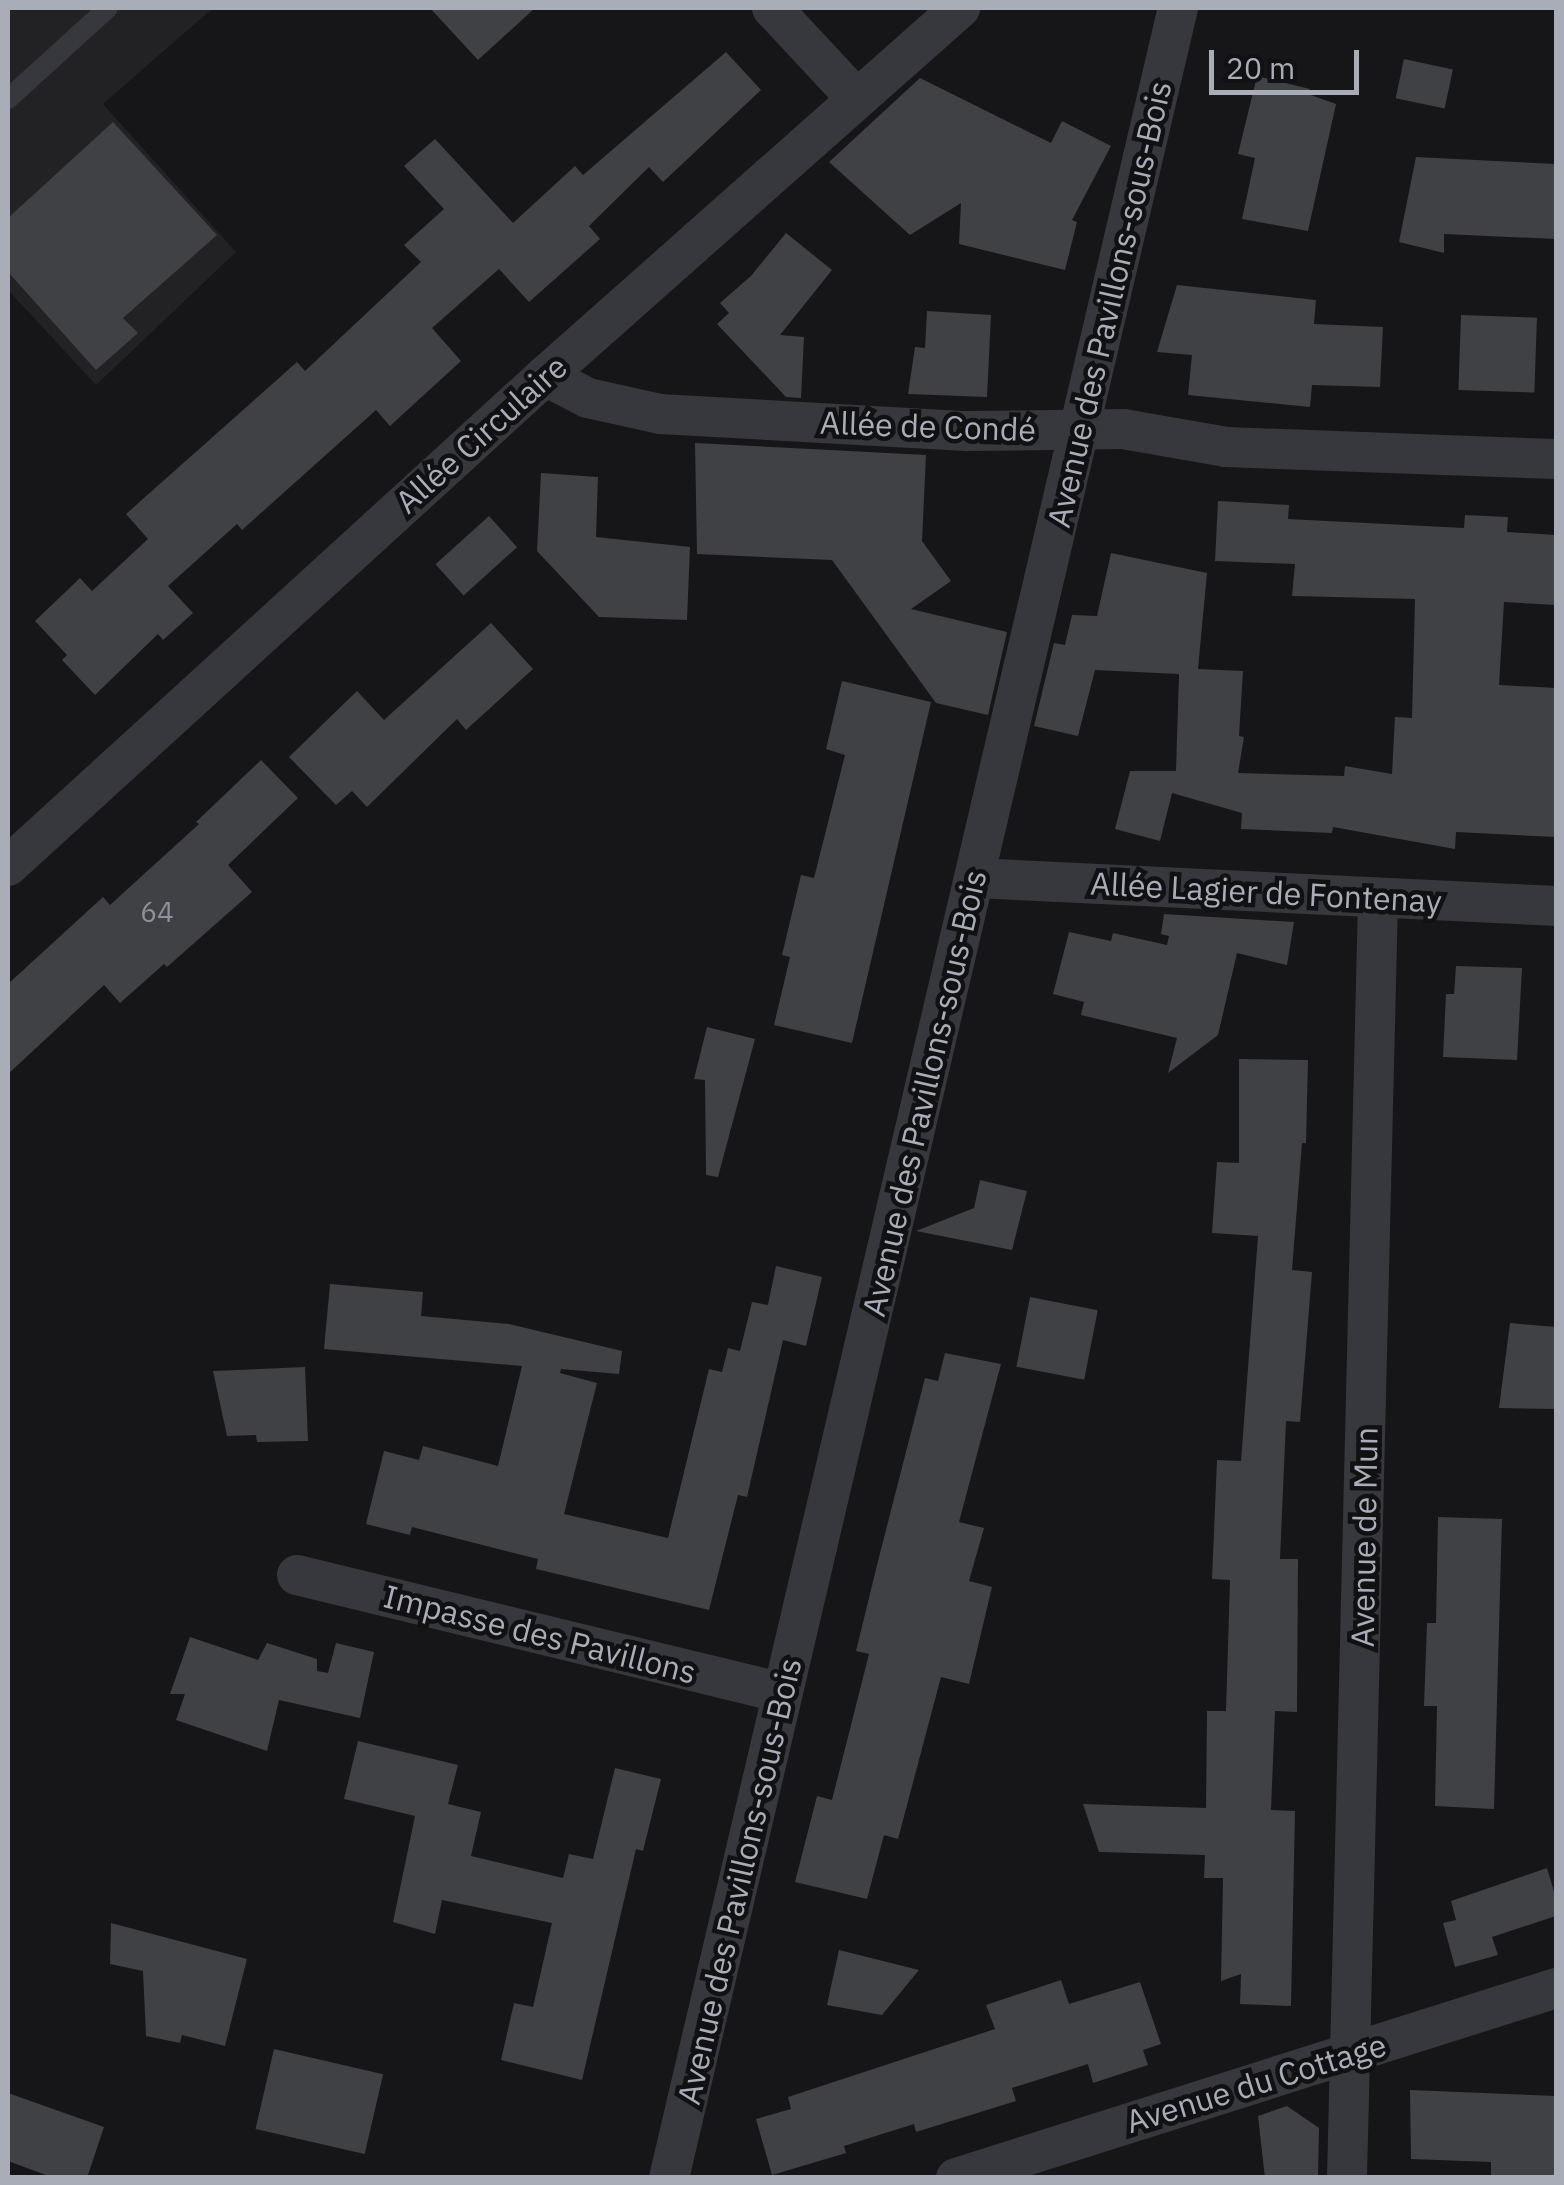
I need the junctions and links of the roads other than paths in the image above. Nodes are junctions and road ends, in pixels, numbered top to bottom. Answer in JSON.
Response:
{"nodes":[{"id":1,"x":108,"y":8,"type":"edge"},
{"id":2,"x":772,"y":8,"type":"edge"},
{"id":3,"x":960,"y":8,"type":"edge"},
{"id":4,"x":1178,"y":8,"type":"edge"},
{"id":5,"x":855,"y":97,"type":"junction"},
{"id":6,"x":8,"y":98,"type":"edge"},
{"id":7,"x":545,"y":376,"type":"junction"},
{"id":8,"x":1081,"y":429,"type":"junction"},
{"id":9,"x":1556,"y":459,"type":"edge"},
{"id":10,"x":8,"y":866,"type":"edge"},
{"id":11,"x":975,"y":878,"type":"junction"},
{"id":12,"x":1378,"y":897,"type":"junction"},
{"id":13,"x":1556,"y":906,"type":"edge"},
{"id":14,"x":297,"y":1575,"type":"dead end"},
{"id":15,"x":783,"y":1693,"type":"junction"},
{"id":16,"x":1556,"y":1988,"type":"edge"},
{"id":17,"x":1352,"y":2054,"type":"junction"},
{"id":18,"x":669,"y":2178,"type":"edge"},
{"id":19,"x":956,"y":2178,"type":"edge"},
{"id":20,"x":1347,"y":2178,"type":"edge"}],
"edges":[{"from":1,"to":6,"type":"lane"},
{"from":2,"to":5,"type":"street"},
{"from":3,"to":5,"type":"street","name":"Allée Circulaire"},
{"from":4,"to":8,"type":"street","name":"Avenue des Pavillons-sous-Bois"},
{"from":5,"to":7,"type":"street","name":"Allée Circulaire"},
{"from":7,"to":8,"type":"street","name":"Allée de Condé"},
{"from":7,"to":10,"type":"street","name":"Allée Circulaire"},
{"from":8,"to":9,"type":"street","name":"Allée de Condé"},
{"from":8,"to":11,"type":"street","name":"Avenue des Pavillons-sous-Bois"},
{"from":11,"to":12,"type":"street","name":"Allée Lagier de Fontenay"},
{"from":11,"to":15,"type":"street","name":"Avenue des Pavillons-sous-Bois"},
{"from":12,"to":13,"type":"street","name":"Allée Lagier de Fontenay"},
{"from":12,"to":17,"type":"street","name":"Avenue de Mun"},
{"from":14,"to":15,"type":"street","name":"Impasse des Pavillons"},
{"from":15,"to":18,"type":"street","name":"Avenue des Pavillons-sous-Bois"},
{"from":16,"to":17,"type":"street","name":"Avenue du Cottage"},
{"from":17,"to":19,"type":"street","name":"Avenue du Cottage"},
{"from":17,"to":20,"type":"street","name":"Avenue de Mun"}]}
